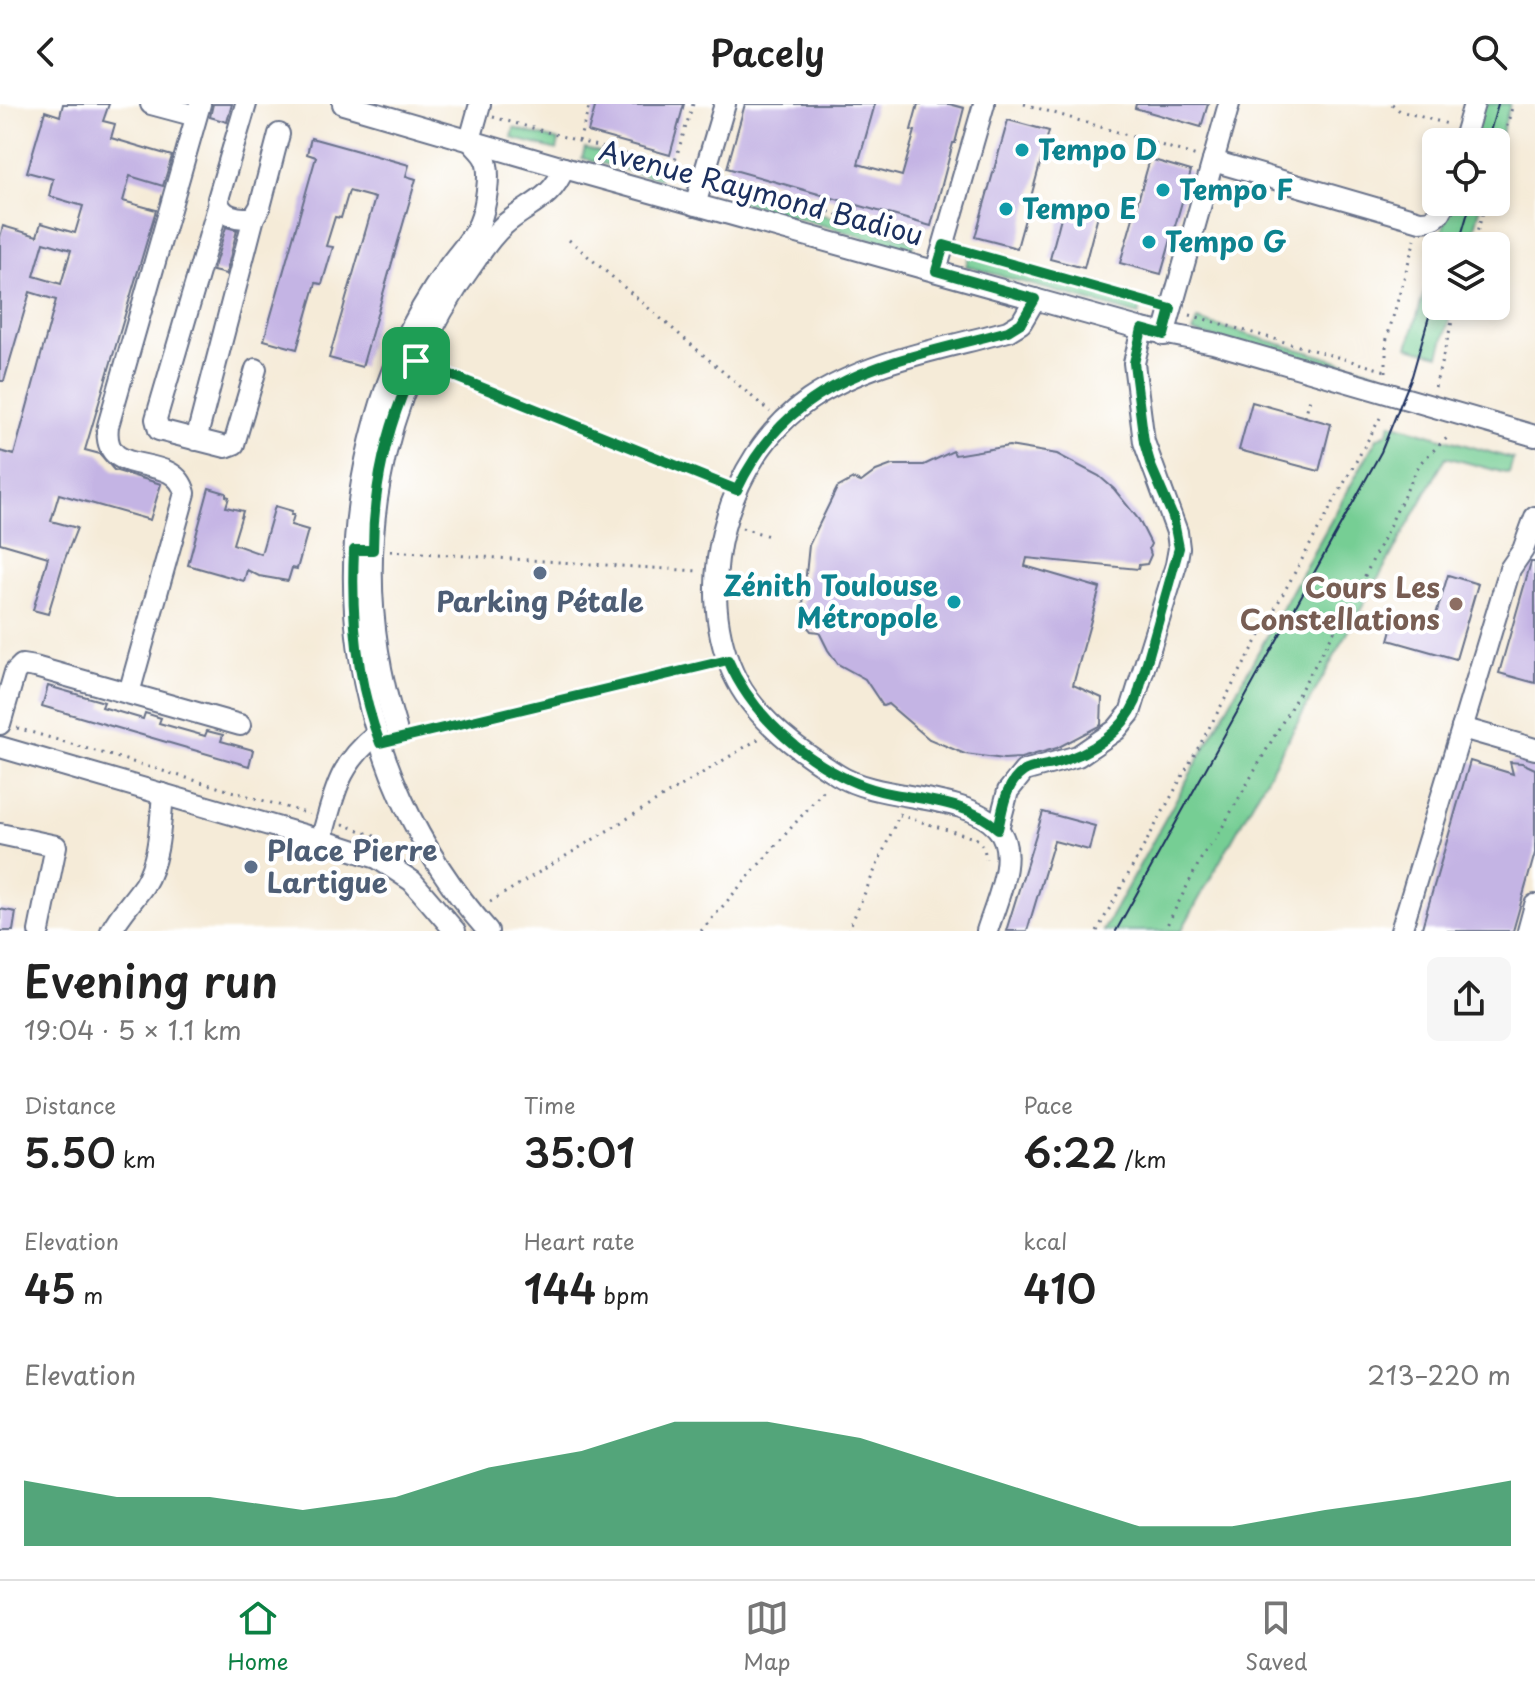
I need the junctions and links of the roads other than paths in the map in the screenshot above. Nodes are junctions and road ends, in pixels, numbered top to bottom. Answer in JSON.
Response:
{"nodes":[{"id":1,"x":151,"y":104,"type":"edge"},
{"id":2,"x":246,"y":104,"type":"edge"},
{"id":3,"x":343,"y":104,"type":"edge"},
{"id":4,"x":725,"y":104,"type":"edge"},
{"id":5,"x":984,"y":104,"type":"edge"},
{"id":6,"x":1229,"y":104,"type":"edge"},
{"id":7,"x":1474,"y":104,"type":"edge"},
{"id":8,"x":478,"y":108,"type":"edge"},
{"id":9,"x":198,"y":110,"type":"edge"},
{"id":10,"x":1467,"y":128,"type":"edge"},
{"id":11,"x":279,"y":134,"type":"dead end"},
{"id":12,"x":470,"y":140,"type":"junction"},
{"id":13,"x":1213,"y":161,"type":"junction"},
{"id":14,"x":564,"y":168,"type":"junction"},
{"id":15,"x":695,"y":205,"type":"junction"},
{"id":16,"x":218,"y":207,"type":"junction"},
{"id":17,"x":1438,"y":216,"type":"edge"},
{"id":18,"x":254,"y":217,"type":"junction"},
{"id":19,"x":936,"y":271,"type":"junction"},
{"id":20,"x":1035,"y":299,"type":"junction"},
{"id":21,"x":1142,"y":329,"type":"junction"},
{"id":22,"x":1164,"y":335,"type":"junction"},
{"id":23,"x":256,"y":369,"type":"dead end"},
{"id":24,"x":1535,"y":436,"type":"edge"},
{"id":25,"x":196,"y":440,"type":"junction"},
{"id":26,"x":1535,"y":446,"type":"edge"},
{"id":27,"x":1535,"y":517,"type":"edge"},
{"id":28,"x":129,"y":693,"type":"junction"},
{"id":29,"x":0,"y":724,"type":"edge"},
{"id":30,"x":240,"y":725,"type":"dead end"},
{"id":31,"x":1462,"y":728,"type":"junction"},
{"id":32,"x":384,"y":735,"type":"junction"},
{"id":33,"x":0,"y":747,"type":"edge"},
{"id":34,"x":1535,"y":749,"type":"edge"},
{"id":35,"x":163,"y":794,"type":"junction"},
{"id":36,"x":998,"y":829,"type":"junction"},
{"id":37,"x":0,"y":834,"type":"edge"},
{"id":38,"x":321,"y":840,"type":"junction"},
{"id":39,"x":1535,"y":905,"type":"edge"},
{"id":40,"x":39,"y":931,"type":"edge"},
{"id":41,"x":111,"y":931,"type":"edge"},
{"id":42,"x":455,"y":931,"type":"edge"},
{"id":43,"x":488,"y":931,"type":"edge"},
{"id":44,"x":987,"y":931,"type":"edge"},
{"id":45,"x":1401,"y":931,"type":"edge"},
{"id":46,"x":1528,"y":931,"type":"edge"}],
"edges":[{"from":1,"to":9,"type":"street"},
{"from":2,"to":16,"type":"street"},
{"from":3,"to":12,"type":"street","name":"Avenue Raymond Badiou"},
{"from":4,"to":15,"type":"street"},
{"from":5,"to":19,"type":"street"},
{"from":6,"to":13,"type":"street"},
{"from":7,"to":10,"type":"street"},
{"from":8,"to":12,"type":"street"},
{"from":9,"to":28,"type":"street"},
{"from":11,"to":18,"type":"street"},
{"from":12,"to":14,"type":"street","name":"Avenue Raymond Badiou"},
{"from":12,"to":32,"type":"street"},
{"from":13,"to":17,"type":"street"},
{"from":13,"to":22,"type":"street"},
{"from":14,"to":15,"type":"street","name":"Avenue Raymond Badiou"},
{"from":14,"to":32,"type":"street"},
{"from":15,"to":19,"type":"street","name":"Avenue Raymond Badiou"},
{"from":16,"to":18,"type":"street"},
{"from":16,"to":25,"type":"street"},
{"from":18,"to":25,"type":"street"},
{"from":19,"to":20,"type":"street","name":"Avenue Raymond Badiou"},
{"from":20,"to":21,"type":"street","name":"Avenue Raymond Badiou"},
{"from":20,"to":36,"type":"street"},
{"from":21,"to":22,"type":"street","name":"Avenue Raymond Badiou"},
{"from":21,"to":36,"type":"street"},
{"from":22,"to":24,"type":"street","name":"Avenue Raymond Badiou"},
{"from":22,"to":26,"type":"street","name":"Avenue Raymond Badiou"},
{"from":23,"to":25,"type":"street"},
{"from":27,"to":31,"type":"street"},
{"from":28,"to":29,"type":"street"},
{"from":28,"to":30,"type":"street"},
{"from":31,"to":34,"type":"street"},
{"from":31,"to":45,"type":"street"},
{"from":32,"to":38,"type":"street"},
{"from":32,"to":43,"type":"street"},
{"from":33,"to":35,"type":"street"},
{"from":35,"to":38,"type":"street"},
{"from":35,"to":41,"type":"street"},
{"from":36,"to":44,"type":"street"},
{"from":37,"to":40,"type":"street"},
{"from":38,"to":42,"type":"street"},
{"from":39,"to":46,"type":"street"}]}
